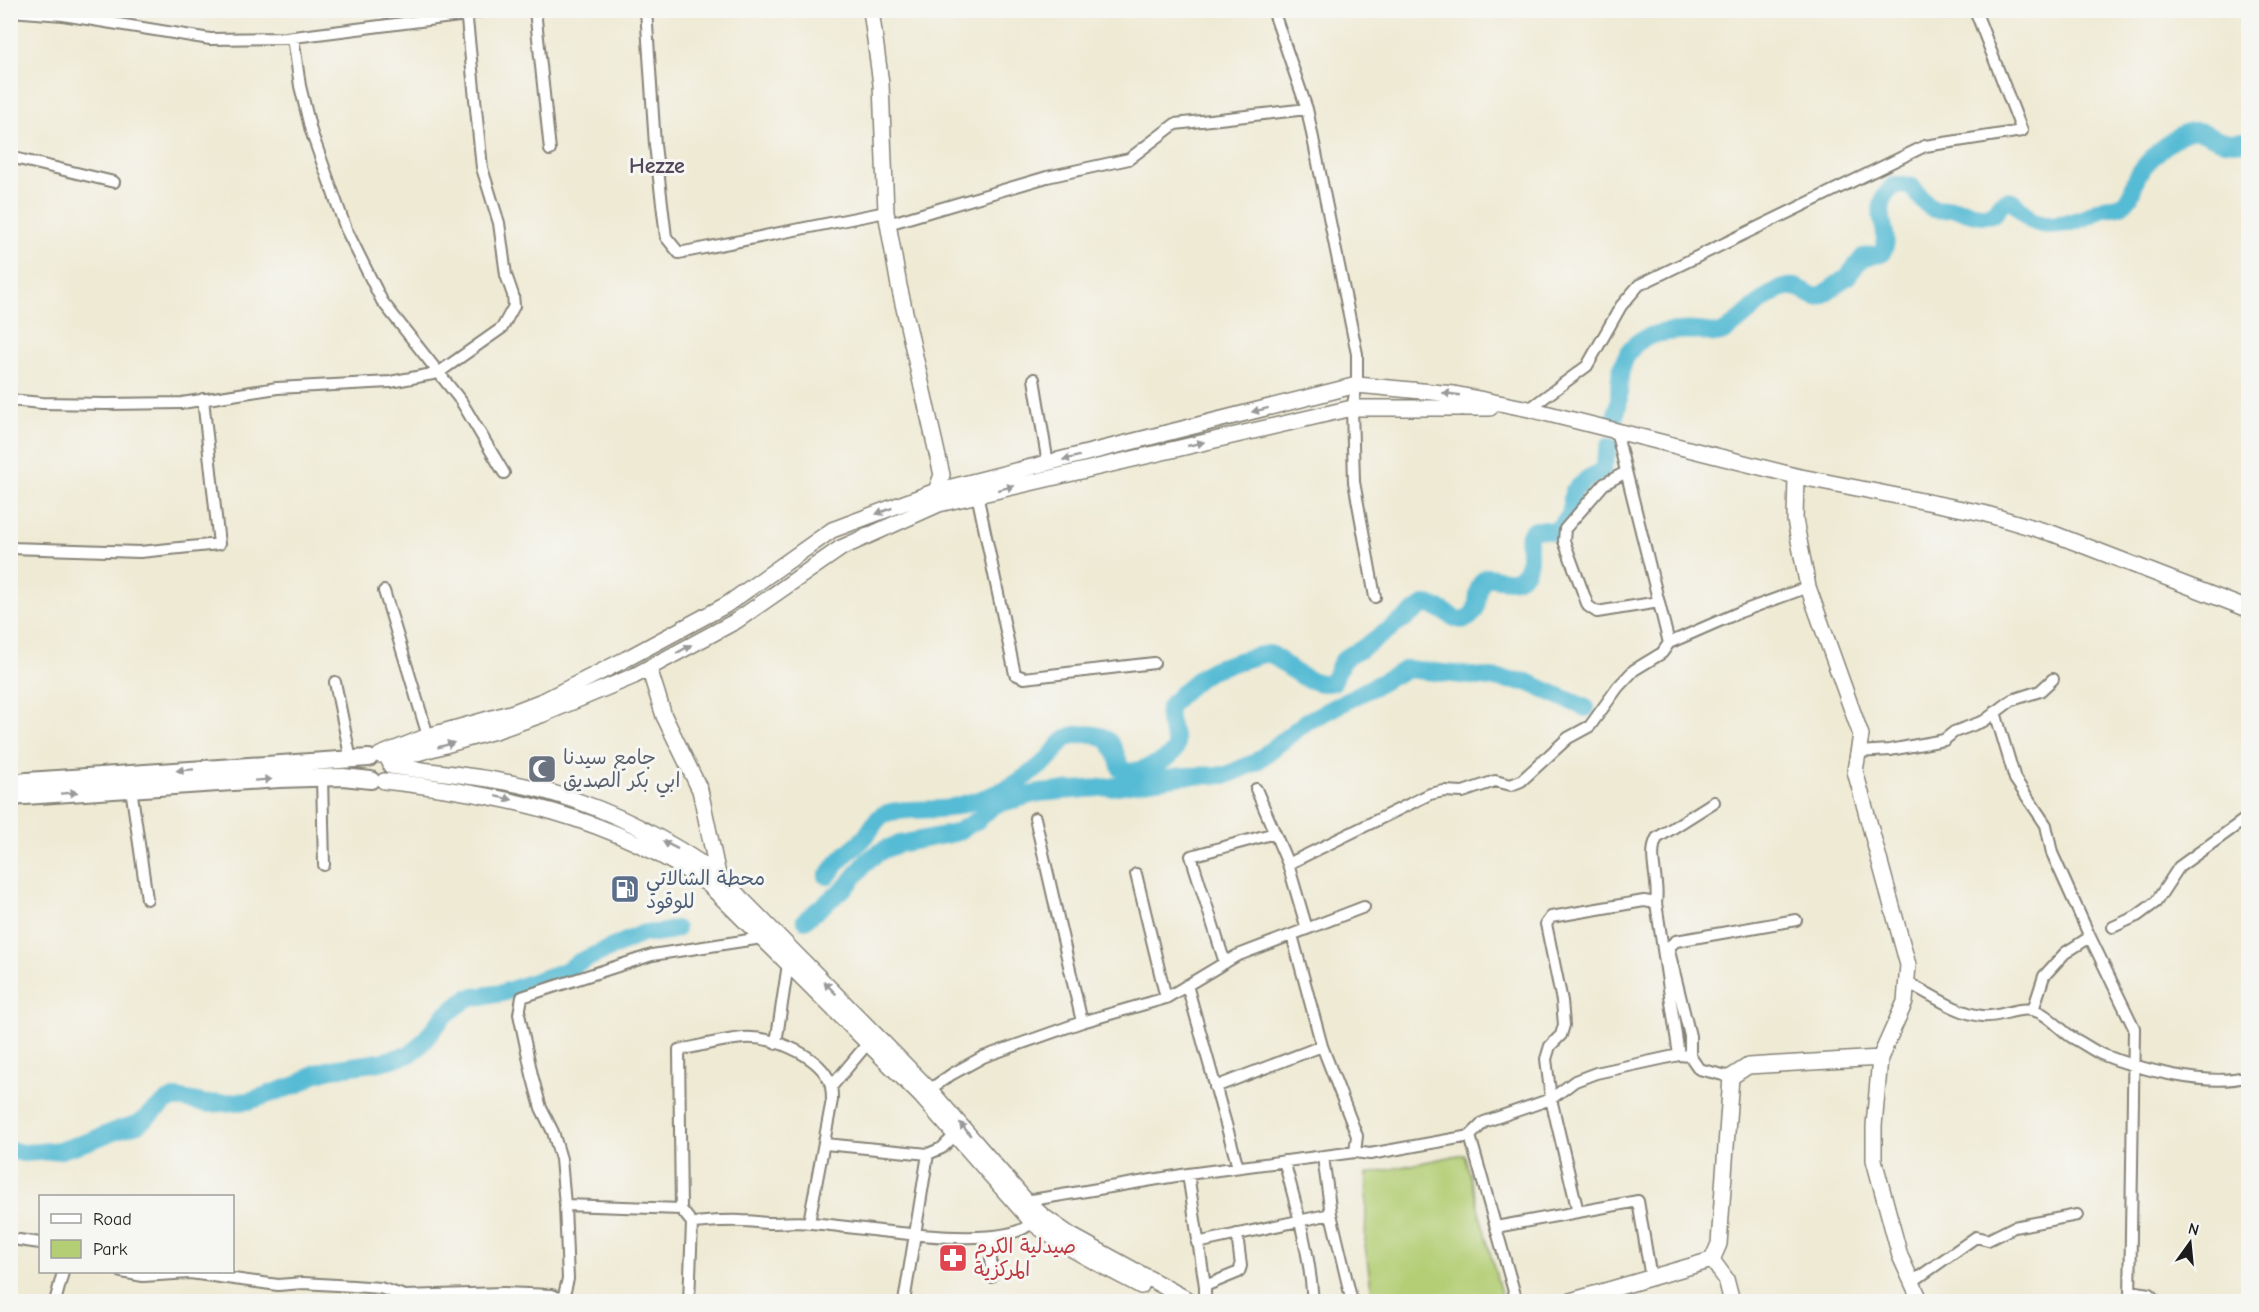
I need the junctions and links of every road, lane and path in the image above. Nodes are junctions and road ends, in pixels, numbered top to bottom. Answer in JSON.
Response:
{"nodes":[{"id":1,"x":111,"y":10,"type":"edge"},
{"id":2,"x":484,"y":10,"type":"edge"},
{"id":3,"x":535,"y":10,"type":"edge"},
{"id":4,"x":646,"y":10,"type":"edge"},
{"id":5,"x":871,"y":10,"type":"edge"},
{"id":6,"x":1272,"y":10,"type":"edge"},
{"id":7,"x":1975,"y":10,"type":"edge"},
{"id":8,"x":10,"y":11,"type":"edge"},
{"id":9,"x":466,"y":13,"type":"edge"},
{"id":10,"x":425,"y":16,"type":"edge"},
{"id":11,"x":111,"y":23,"type":"junction"},
{"id":12,"x":293,"y":37,"type":"junction"},
{"id":13,"x":1307,"y":109,"type":"junction"},
{"id":14,"x":550,"y":150,"type":"dead end"},
{"id":15,"x":10,"y":157,"type":"edge"},
{"id":16,"x":114,"y":182,"type":"dead end"},
{"id":17,"x":887,"y":218,"type":"junction"},
{"id":18,"x":438,"y":374,"type":"junction"},
{"id":19,"x":1034,"y":379,"type":"dead end"},
{"id":20,"x":1357,"y":385,"type":"junction"},
{"id":21,"x":203,"y":399,"type":"junction"},
{"id":22,"x":10,"y":400,"type":"edge"},
{"id":23,"x":1352,"y":408,"type":"junction"},
{"id":24,"x":1529,"y":409,"type":"junction"},
{"id":25,"x":1616,"y":431,"type":"junction"},
{"id":26,"x":1048,"y":464,"type":"junction"},
{"id":27,"x":1626,"y":472,"type":"junction"},
{"id":28,"x":504,"y":473,"type":"dead end"},
{"id":29,"x":942,"y":475,"type":"junction"},
{"id":30,"x":1796,"y":476,"type":"junction"},
{"id":31,"x":956,"y":493,"type":"junction"},
{"id":32,"x":977,"y":494,"type":"junction"},
{"id":33,"x":937,"y":498,"type":"junction"},
{"id":34,"x":10,"y":548,"type":"edge"},
{"id":35,"x":1809,"y":587,"type":"junction"},
{"id":36,"x":384,"y":591,"type":"dead end"},
{"id":37,"x":1375,"y":597,"type":"dead end"},
{"id":38,"x":1659,"y":602,"type":"junction"},
{"id":39,"x":2248,"y":609,"type":"edge"},
{"id":40,"x":1669,"y":643,"type":"junction"},
{"id":41,"x":1154,"y":663,"type":"dead end"},
{"id":42,"x":649,"y":668,"type":"junction"},
{"id":43,"x":2053,"y":679,"type":"dead end"},
{"id":44,"x":335,"y":682,"type":"dead end"},
{"id":45,"x":1995,"y":712,"type":"junction"},
{"id":46,"x":428,"y":736,"type":"junction"},
{"id":47,"x":1858,"y":752,"type":"junction"},
{"id":48,"x":351,"y":760,"type":"junction"},
{"id":49,"x":382,"y":760,"type":"junction"},
{"id":50,"x":322,"y":777,"type":"junction"},
{"id":51,"x":377,"y":781,"type":"junction"},
{"id":52,"x":11,"y":786,"type":"edge"},
{"id":53,"x":131,"y":788,"type":"junction"},
{"id":54,"x":1256,"y":789,"type":"dead end"},
{"id":55,"x":1714,"y":802,"type":"dead end"},
{"id":56,"x":2248,"y":817,"type":"edge"},
{"id":57,"x":1035,"y":818,"type":"dead end"},
{"id":58,"x":1275,"y":833,"type":"junction"},
{"id":59,"x":1288,"y":864,"type":"junction"},
{"id":60,"x":324,"y":865,"type":"dead end"},
{"id":61,"x":1136,"y":874,"type":"dead end"},
{"id":62,"x":718,"y":875,"type":"junction"},
{"id":63,"x":147,"y":899,"type":"dead end"},
{"id":64,"x":1656,"y":903,"type":"junction"},
{"id":65,"x":1364,"y":907,"type":"dead end"},
{"id":66,"x":1796,"y":920,"type":"dead end"},
{"id":67,"x":2113,"y":927,"type":"dead end"},
{"id":68,"x":1306,"y":929,"type":"junction"},
{"id":69,"x":1292,"y":935,"type":"junction"},
{"id":70,"x":762,"y":938,"type":"junction"},
{"id":71,"x":2090,"y":938,"type":"junction"},
{"id":72,"x":1225,"y":963,"type":"junction"},
{"id":73,"x":788,"y":964,"type":"junction"},
{"id":74,"x":1908,"y":982,"type":"junction"},
{"id":75,"x":1187,"y":985,"type":"junction"},
{"id":76,"x":1166,"y":998,"type":"junction"},
{"id":77,"x":2032,"y":1010,"type":"junction"},
{"id":78,"x":1082,"y":1022,"type":"junction"},
{"id":79,"x":776,"y":1043,"type":"junction"},
{"id":80,"x":868,"y":1043,"type":"junction"},
{"id":81,"x":1322,"y":1046,"type":"junction"},
{"id":82,"x":1685,"y":1055,"type":"junction"},
{"id":83,"x":1880,"y":1058,"type":"junction"},
{"id":84,"x":2135,"y":1066,"type":"junction"},
{"id":85,"x":2248,"y":1076,"type":"edge"},
{"id":86,"x":1731,"y":1077,"type":"junction"},
{"id":87,"x":832,"y":1086,"type":"junction"},
{"id":88,"x":1215,"y":1087,"type":"junction"},
{"id":89,"x":925,"y":1092,"type":"junction"},
{"id":90,"x":1551,"y":1100,"type":"junction"},
{"id":91,"x":954,"y":1136,"type":"junction"},
{"id":92,"x":1470,"y":1136,"type":"junction"},
{"id":93,"x":825,"y":1143,"type":"junction"},
{"id":94,"x":1355,"y":1152,"type":"junction"},
{"id":95,"x":928,"y":1154,"type":"junction"},
{"id":96,"x":1323,"y":1157,"type":"junction"},
{"id":97,"x":1284,"y":1161,"type":"junction"},
{"id":98,"x":1238,"y":1167,"type":"junction"},
{"id":99,"x":1188,"y":1174,"type":"junction"},
{"id":100,"x":566,"y":1205,"type":"junction"},
{"id":101,"x":1022,"y":1205,"type":"junction"},
{"id":102,"x":681,"y":1209,"type":"junction"},
{"id":103,"x":1578,"y":1212,"type":"junction"},
{"id":104,"x":1331,"y":1214,"type":"junction"},
{"id":105,"x":2077,"y":1215,"type":"dead end"},
{"id":106,"x":1300,"y":1221,"type":"junction"},
{"id":107,"x":809,"y":1222,"type":"junction"},
{"id":108,"x":1032,"y":1222,"type":"junction"},
{"id":109,"x":692,"y":1223,"type":"junction"},
{"id":110,"x":1496,"y":1227,"type":"junction"},
{"id":111,"x":1237,"y":1234,"type":"junction"},
{"id":112,"x":914,"y":1235,"type":"junction"},
{"id":113,"x":991,"y":1237,"type":"junction"},
{"id":114,"x":19,"y":1240,"type":"dead end"},
{"id":115,"x":39,"y":1243,"type":"edge"},
{"id":116,"x":1197,"y":1243,"type":"junction"},
{"id":117,"x":1712,"y":1260,"type":"junction"},
{"id":118,"x":63,"y":1273,"type":"edge"},
{"id":119,"x":127,"y":1273,"type":"edge"},
{"id":120,"x":190,"y":1273,"type":"edge"},
{"id":121,"x":190,"y":1273,"type":"edge"},
{"id":122,"x":991,"y":1277,"type":"dead end"},
{"id":123,"x":1650,"y":1278,"type":"junction"},
{"id":124,"x":1912,"y":1281,"type":"junction"},
{"id":125,"x":1205,"y":1286,"type":"junction"},
{"id":126,"x":1612,"y":1295,"type":"edge"},
{"id":127,"x":2130,"y":1296,"type":"edge"},
{"id":128,"x":405,"y":1299,"type":"edge"},
{"id":129,"x":565,"y":1300,"type":"edge"},
{"id":130,"x":55,"y":1302,"type":"edge"},
{"id":131,"x":689,"y":1302,"type":"edge"},
{"id":132,"x":904,"y":1302,"type":"edge"},
{"id":133,"x":1171,"y":1302,"type":"edge"},
{"id":134,"x":1192,"y":1302,"type":"edge"},
{"id":135,"x":1205,"y":1302,"type":"edge"},
{"id":136,"x":1313,"y":1302,"type":"edge"},
{"id":137,"x":1352,"y":1302,"type":"edge"},
{"id":138,"x":1517,"y":1302,"type":"edge"},
{"id":139,"x":1567,"y":1302,"type":"edge"},
{"id":140,"x":1732,"y":1302,"type":"edge"},
{"id":141,"x":1921,"y":1302,"type":"edge"},
{"id":142,"x":2157,"y":1302,"type":"edge"}],
"edges":[{"from":1,"to":11,"type":"street"},
{"from":2,"to":9,"type":"street"},
{"from":3,"to":14,"type":"street"},
{"from":4,"to":17,"type":"street"},
{"from":5,"to":17,"type":"main road"},
{"from":6,"to":13,"type":"street"},
{"from":7,"to":24,"type":"street"},
{"from":8,"to":11,"type":"street"},
{"from":9,"to":10,"type":"street"},
{"from":9,"to":18,"type":"street"},
{"from":10,"to":12,"type":"street"},
{"from":11,"to":12,"type":"street"},
{"from":12,"to":18,"type":"street"},
{"from":13,"to":17,"type":"street"},
{"from":13,"to":20,"type":"street"},
{"from":15,"to":16,"type":"street"},
{"from":17,"to":29,"type":"main road"},
{"from":18,"to":21,"type":"street"},
{"from":18,"to":28,"type":"street"},
{"from":19,"to":26,"type":"street"},
{"from":20,"to":23,"type":"street"},
{"from":24,"to":20,"type":"main road","one_way":true},
{"from":20,"to":26,"type":"main road","one_way":true},
{"from":21,"to":22,"type":"street"},
{"from":21,"to":34,"type":"street"},
{"from":23,"to":24,"type":"main road"},
{"from":32,"to":23,"type":"main road","one_way":true},
{"from":23,"to":37,"type":"street"},
{"from":24,"to":25,"type":"main road"},
{"from":25,"to":27,"type":"street"},
{"from":25,"to":30,"type":"main road"},
{"from":26,"to":31,"type":"main road"},
{"from":27,"to":38,"type":"street"},
{"from":27,"to":38,"type":"street"},
{"from":29,"to":31,"type":"main road"},
{"from":29,"to":33,"type":"main road"},
{"from":30,"to":35,"type":"main road"},
{"from":30,"to":39,"type":"main road"},
{"from":31,"to":32,"type":"main road"},
{"from":31,"to":33,"type":"main road"},
{"from":32,"to":41,"type":"street"},
{"from":42,"to":33,"type":"main road","one_way":true},
{"from":33,"to":46,"type":"main road","one_way":true},
{"from":35,"to":40,"type":"street"},
{"from":35,"to":47,"type":"main road"},
{"from":36,"to":46,"type":"street"},
{"from":38,"to":40,"type":"street"},
{"from":40,"to":59,"type":"street"},
{"from":49,"to":42,"type":"main road","one_way":true},
{"from":42,"to":62,"type":"main road"},
{"from":43,"to":45,"type":"street"},
{"from":44,"to":48,"type":"street"},
{"from":45,"to":47,"type":"street"},
{"from":45,"to":71,"type":"street"},
{"from":46,"to":49,"type":"main road"},
{"from":47,"to":74,"type":"main road"},
{"from":48,"to":49,"type":"main road"},
{"from":48,"to":52,"type":"main road","one_way":true},
{"from":49,"to":51,"type":"main road"},
{"from":49,"to":51,"type":"main road"},
{"from":62,"to":49,"type":"main road","one_way":true},
{"from":50,"to":51,"type":"main road"},
{"from":53,"to":50,"type":"main road","one_way":true},
{"from":50,"to":60,"type":"street"},
{"from":51,"to":70,"type":"main road","one_way":true},
{"from":52,"to":53,"type":"main road","one_way":true},
{"from":53,"to":63,"type":"street"},
{"from":54,"to":58,"type":"street"},
{"from":55,"to":64,"type":"street"},
{"from":56,"to":67,"type":"street"},
{"from":57,"to":78,"type":"street"},
{"from":58,"to":59,"type":"street"},
{"from":58,"to":72,"type":"street"},
{"from":59,"to":68,"type":"street"},
{"from":61,"to":76,"type":"street"},
{"from":89,"to":62,"type":"main road","one_way":true},
{"from":64,"to":82,"type":"street"},
{"from":64,"to":90,"type":"street"},
{"from":65,"to":68,"type":"street"},
{"from":66,"to":82,"type":"street"},
{"from":68,"to":69,"type":"street"},
{"from":69,"to":72,"type":"street"},
{"from":69,"to":81,"type":"street"},
{"from":70,"to":73,"type":"main road"},
{"from":70,"to":100,"type":"street"},
{"from":71,"to":77,"type":"street"},
{"from":71,"to":84,"type":"street"},
{"from":72,"to":75,"type":"street"},
{"from":73,"to":79,"type":"street"},
{"from":73,"to":80,"type":"main road"},
{"from":74,"to":77,"type":"street"},
{"from":74,"to":83,"type":"main road"},
{"from":75,"to":76,"type":"street"},
{"from":75,"to":88,"type":"street"},
{"from":76,"to":78,"type":"street"},
{"from":77,"to":84,"type":"street"},
{"from":78,"to":89,"type":"street"},
{"from":79,"to":87,"type":"street"},
{"from":79,"to":102,"type":"street"},
{"from":80,"to":87,"type":"street"},
{"from":80,"to":89,"type":"main road"},
{"from":81,"to":88,"type":"street"},
{"from":81,"to":94,"type":"street"},
{"from":82,"to":86,"type":"street"},
{"from":82,"to":90,"type":"street"},
{"from":83,"to":86,"type":"main road"},
{"from":83,"to":124,"type":"main road"},
{"from":84,"to":85,"type":"street"},
{"from":84,"to":127,"type":"street"},
{"from":86,"to":117,"type":"main road"},
{"from":87,"to":93,"type":"street"},
{"from":88,"to":98,"type":"street"},
{"from":89,"to":91,"type":"main road"},
{"from":101,"to":89,"type":"main road","one_way":true},
{"from":90,"to":92,"type":"street"},
{"from":90,"to":103,"type":"street"},
{"from":91,"to":95,"type":"street"},
{"from":91,"to":101,"type":"main road"},
{"from":92,"to":94,"type":"street"},
{"from":92,"to":110,"type":"street"},
{"from":93,"to":95,"type":"street"},
{"from":93,"to":107,"type":"street"},
{"from":94,"to":96,"type":"street"},
{"from":95,"to":112,"type":"street"},
{"from":96,"to":97,"type":"street"},
{"from":96,"to":104,"type":"street"},
{"from":97,"to":98,"type":"street"},
{"from":97,"to":106,"type":"street"},
{"from":98,"to":99,"type":"street"},
{"from":99,"to":101,"type":"street"},
{"from":99,"to":116,"type":"street"},
{"from":100,"to":102,"type":"street"},
{"from":100,"to":129,"type":"street"},
{"from":101,"to":108,"type":"main road"},
{"from":101,"to":134,"type":"main road"},
{"from":102,"to":109,"type":"street"},
{"from":103,"to":110,"type":"street"},
{"from":103,"to":123,"type":"street"},
{"from":104,"to":106,"type":"street"},
{"from":104,"to":137,"type":"street"},
{"from":105,"to":124,"type":"street"},
{"from":106,"to":111,"type":"street"},
{"from":106,"to":136,"type":"street"},
{"from":107,"to":109,"type":"street"},
{"from":107,"to":112,"type":"street"},
{"from":108,"to":113,"type":"street"},
{"from":108,"to":133,"type":"main road"},
{"from":109,"to":131,"type":"street"},
{"from":110,"to":138,"type":"street"},
{"from":111,"to":116,"type":"street"},
{"from":111,"to":125,"type":"street"},
{"from":112,"to":113,"type":"street"},
{"from":112,"to":132,"type":"street"},
{"from":113,"to":122,"type":"street"},
{"from":114,"to":115,"type":"street"},
{"from":116,"to":125,"type":"street"},
{"from":117,"to":123,"type":"main road"},
{"from":117,"to":140,"type":"main road"},
{"from":118,"to":130,"type":"street"},
{"from":119,"to":120,"type":"street"},
{"from":121,"to":128,"type":"street"},
{"from":123,"to":126,"type":"main road"},
{"from":124,"to":141,"type":"main road"},
{"from":125,"to":135,"type":"street"},
{"from":126,"to":139,"type":"main road"},
{"from":127,"to":142,"type":"street"},
{"from":128,"to":129,"type":"street"}]}
